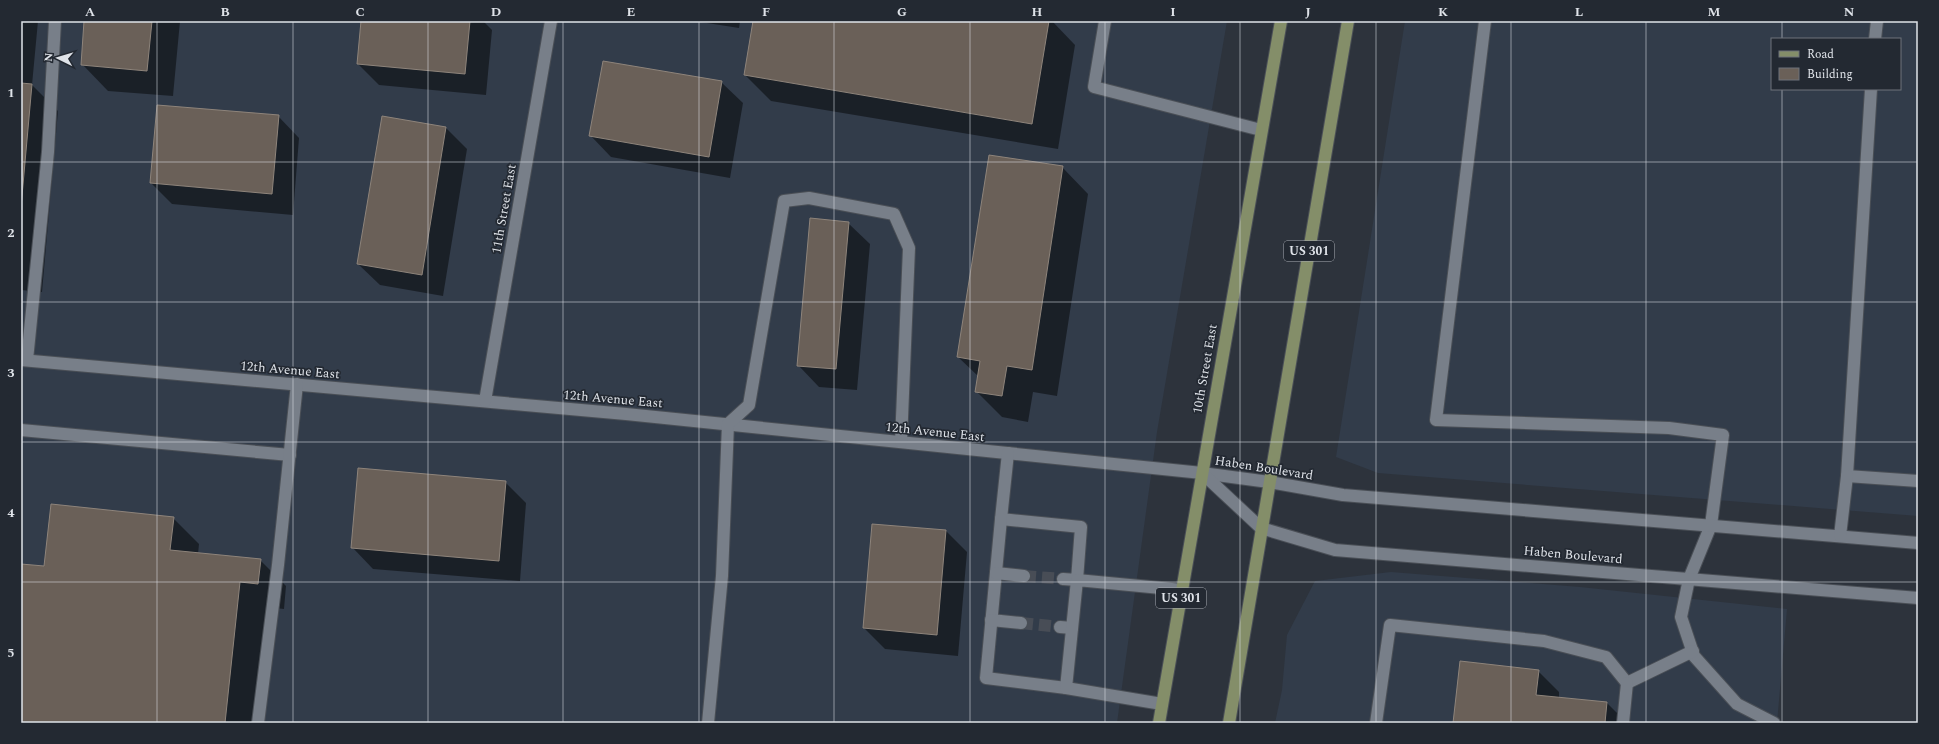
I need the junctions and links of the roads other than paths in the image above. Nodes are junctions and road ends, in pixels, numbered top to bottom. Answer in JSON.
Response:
{"nodes":[{"id":1,"x":55,"y":21,"type":"edge"},
{"id":2,"x":551,"y":21,"type":"edge"},
{"id":3,"x":1105,"y":21,"type":"edge"},
{"id":4,"x":1281,"y":21,"type":"edge"},
{"id":5,"x":1348,"y":21,"type":"edge"},
{"id":6,"x":1485,"y":21,"type":"edge"},
{"id":7,"x":1877,"y":21,"type":"edge"},
{"id":8,"x":1875,"y":38,"type":"edge"},
{"id":9,"x":1871,"y":90,"type":"edge"},
{"id":10,"x":1261,"y":130,"type":"junction"},
{"id":11,"x":24,"y":360,"type":"edge"},
{"id":12,"x":297,"y":384,"type":"junction"},
{"id":13,"x":484,"y":401,"type":"junction"},
{"id":14,"x":728,"y":424,"type":"junction"},
{"id":15,"x":21,"y":430,"type":"edge"},
{"id":16,"x":902,"y":442,"type":"junction"},
{"id":17,"x":1008,"y":453,"type":"junction"},
{"id":18,"x":290,"y":455,"type":"junction"},
{"id":19,"x":1202,"y":473,"type":"junction"},
{"id":20,"x":1847,"y":476,"type":"junction"},
{"id":21,"x":1918,"y":481,"type":"edge"},
{"id":22,"x":1269,"y":482,"type":"junction"},
{"id":23,"x":1001,"y":519,"type":"junction"},
{"id":24,"x":1711,"y":525,"type":"junction"},
{"id":25,"x":1261,"y":528,"type":"junction"},
{"id":26,"x":1840,"y":536,"type":"junction"},
{"id":27,"x":1918,"y":543,"type":"edge"},
{"id":28,"x":996,"y":573,"type":"junction"},
{"id":29,"x":1024,"y":576,"type":"tunnel mouth"},
{"id":30,"x":1063,"y":579,"type":"tunnel mouth"},
{"id":31,"x":1690,"y":579,"type":"junction"},
{"id":32,"x":1077,"y":580,"type":"junction"},
{"id":33,"x":1182,"y":590,"type":"junction"},
{"id":34,"x":1918,"y":598,"type":"edge"},
{"id":35,"x":992,"y":620,"type":"junction"},
{"id":36,"x":1021,"y":623,"type":"tunnel mouth"},
{"id":37,"x":1060,"y":627,"type":"tunnel mouth"},
{"id":38,"x":1072,"y":628,"type":"junction"},
{"id":39,"x":1692,"y":651,"type":"junction"},
{"id":40,"x":1627,"y":683,"type":"junction"},
{"id":41,"x":1066,"y":688,"type":"junction"},
{"id":42,"x":1162,"y":704,"type":"junction"},
{"id":43,"x":258,"y":723,"type":"edge"},
{"id":44,"x":708,"y":723,"type":"edge"},
{"id":45,"x":1159,"y":723,"type":"edge"},
{"id":46,"x":1229,"y":723,"type":"edge"},
{"id":47,"x":1376,"y":723,"type":"edge"},
{"id":48,"x":1623,"y":723,"type":"edge"},
{"id":49,"x":1774,"y":723,"type":"edge"}],
"edges":[{"from":1,"to":11,"type":"street"},
{"from":2,"to":13,"type":"street","name":"11th Street East"},
{"from":3,"to":10,"type":"street"},
{"from":4,"to":10,"type":"main road","name":"10th Street East","number":"US 301"},
{"from":5,"to":22,"type":"main road","number":"US 301"},
{"from":6,"to":24,"type":"street"},
{"from":7,"to":8,"type":"street"},
{"from":9,"to":20,"type":"street"},
{"from":10,"to":19,"type":"main road","name":"10th Street East","number":"US 301"},
{"from":11,"to":12,"type":"street","name":"12th Avenue East"},
{"from":12,"to":13,"type":"street","name":"12th Avenue East"},
{"from":12,"to":18,"type":"street"},
{"from":13,"to":14,"type":"street","name":"12th Avenue East"},
{"from":14,"to":16,"type":"street","name":"12th Avenue East"},
{"from":14,"to":16,"type":"street"},
{"from":14,"to":44,"type":"street"},
{"from":15,"to":18,"type":"street"},
{"from":16,"to":17,"type":"street","name":"12th Avenue East"},
{"from":17,"to":19,"type":"street","name":"12th Avenue East"},
{"from":17,"to":23,"type":"street"},
{"from":18,"to":43,"type":"street"},
{"from":19,"to":22,"type":"street","name":"Haben Boulevard"},
{"from":19,"to":25,"type":"street","name":"Haben Boulevard"},
{"from":19,"to":33,"type":"main road","name":"10th Street East","number":"US 301"},
{"from":20,"to":21,"type":"street"},
{"from":20,"to":26,"type":"street"},
{"from":22,"to":24,"type":"street","name":"Haben Boulevard"},
{"from":22,"to":25,"type":"main road","number":"US 301"},
{"from":23,"to":28,"type":"street"},
{"from":23,"to":32,"type":"street"},
{"from":24,"to":26,"type":"street","name":"Haben Boulevard"},
{"from":24,"to":31,"type":"street"},
{"from":25,"to":31,"type":"street","name":"Haben Boulevard"},
{"from":25,"to":46,"type":"main road","number":"US 301"},
{"from":26,"to":27,"type":"street","name":"Haben Boulevard"},
{"from":28,"to":29,"type":"street"},
{"from":28,"to":35,"type":"street"},
{"from":30,"to":32,"type":"street"},
{"from":31,"to":34,"type":"street","name":"Haben Boulevard"},
{"from":31,"to":39,"type":"street"},
{"from":32,"to":33,"type":"street"},
{"from":32,"to":38,"type":"street"},
{"from":33,"to":42,"type":"main road","name":"10th Street East","number":"US 301"},
{"from":35,"to":36,"type":"street"},
{"from":35,"to":41,"type":"street"},
{"from":37,"to":38,"type":"street"},
{"from":38,"to":41,"type":"street"},
{"from":39,"to":40,"type":"street"},
{"from":39,"to":49,"type":"street"},
{"from":40,"to":47,"type":"street"},
{"from":40,"to":48,"type":"street"},
{"from":41,"to":42,"type":"street"},
{"from":42,"to":45,"type":"main road","name":"10th Street East","number":"US 301"}]}
